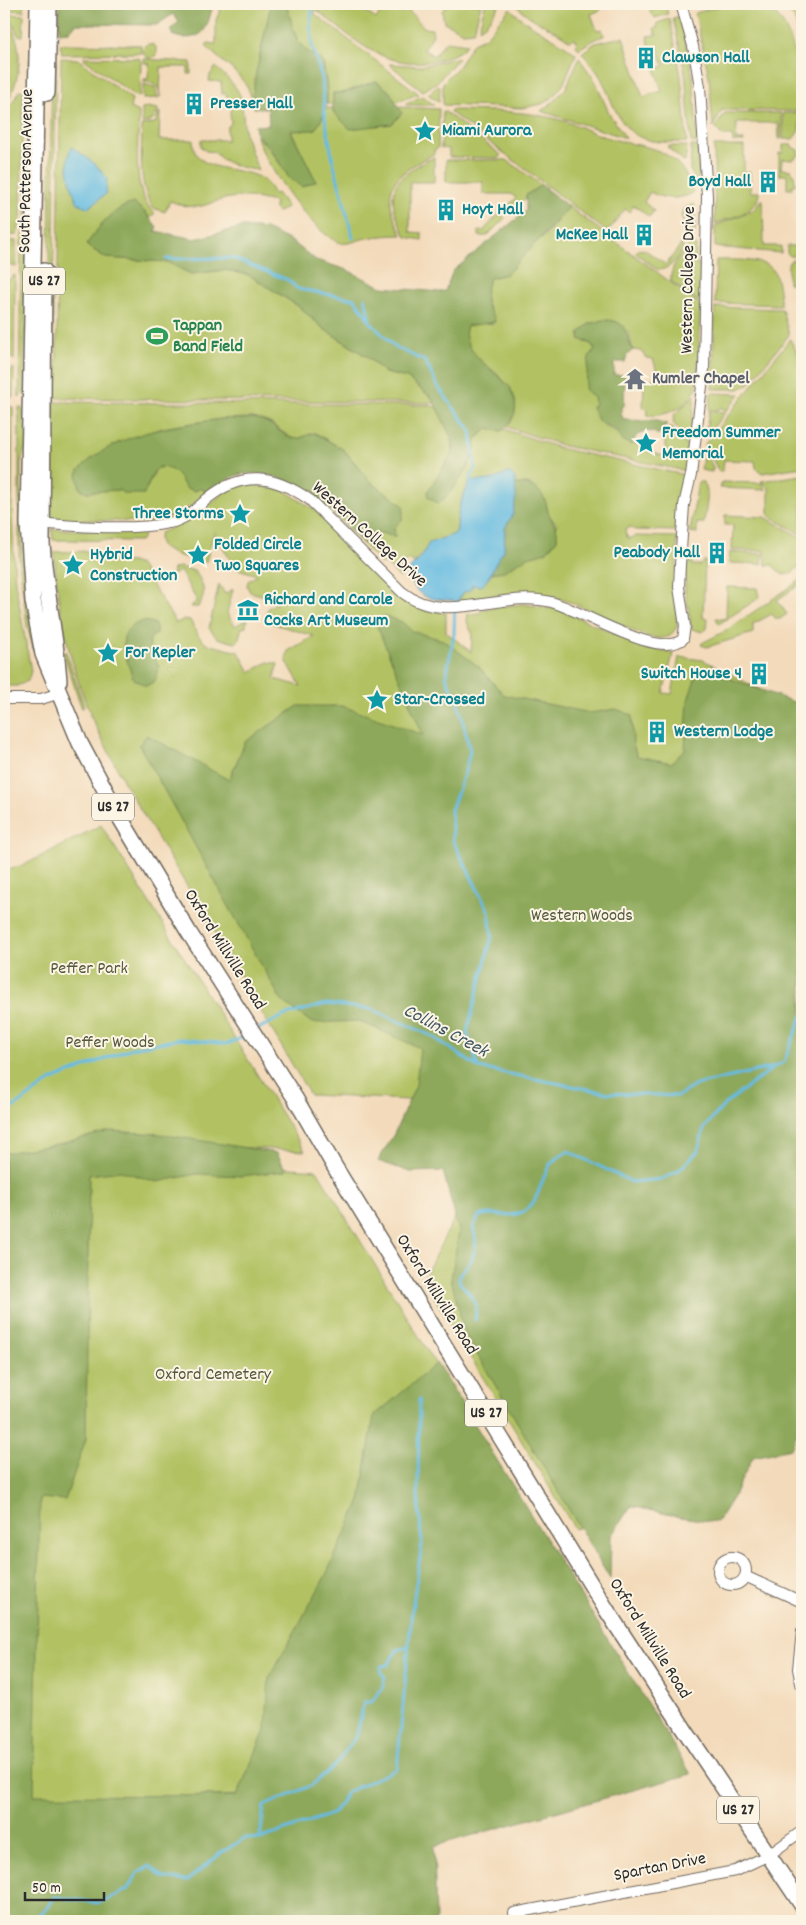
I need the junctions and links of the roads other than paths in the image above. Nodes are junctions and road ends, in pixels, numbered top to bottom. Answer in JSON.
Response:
{"nodes":[{"id":1,"x":38,"y":4,"type":"edge"},
{"id":2,"x":49,"y":4,"type":"edge"},
{"id":3,"x":681,"y":4,"type":"edge"},
{"id":4,"x":35,"y":523,"type":"junction"},
{"id":5,"x":60,"y":693,"type":"junction"},
{"id":6,"x":4,"y":699,"type":"edge"},
{"id":7,"x":746,"y":1577,"type":"dead end"},
{"id":8,"x":802,"y":1602,"type":"edge"},
{"id":9,"x":802,"y":1630,"type":"edge"},
{"id":10,"x":802,"y":1688,"type":"edge"},
{"id":11,"x":802,"y":1831,"type":"edge"},
{"id":12,"x":768,"y":1855,"type":"junction"},
{"id":13,"x":802,"y":1904,"type":"edge"},
{"id":14,"x":514,"y":1913,"type":"dead end"}],
"edges":[{"from":1,"to":4,"type":"highway","name":"South Patterson Avenue","number":"US 27"},
{"from":2,"to":4,"type":"highway","name":"South Patterson Avenue","number":"US 27"},
{"from":3,"to":4,"type":"street","name":"Western College Drive"},
{"from":4,"to":5,"type":"highway","name":"South Patterson Avenue","number":"US 27"},
{"from":5,"to":6,"type":"street"},
{"from":5,"to":12,"type":"highway","name":"Oxford Millville Road","number":"US 27"},
{"from":7,"to":8,"type":"street"},
{"from":9,"to":10,"type":"street"},
{"from":11,"to":12,"type":"street","name":"Spartan Drive"},
{"from":12,"to":13,"type":"highway","name":"Oxford Millville Road","number":"US 27"},
{"from":12,"to":14,"type":"street","name":"Spartan Drive"}]}
